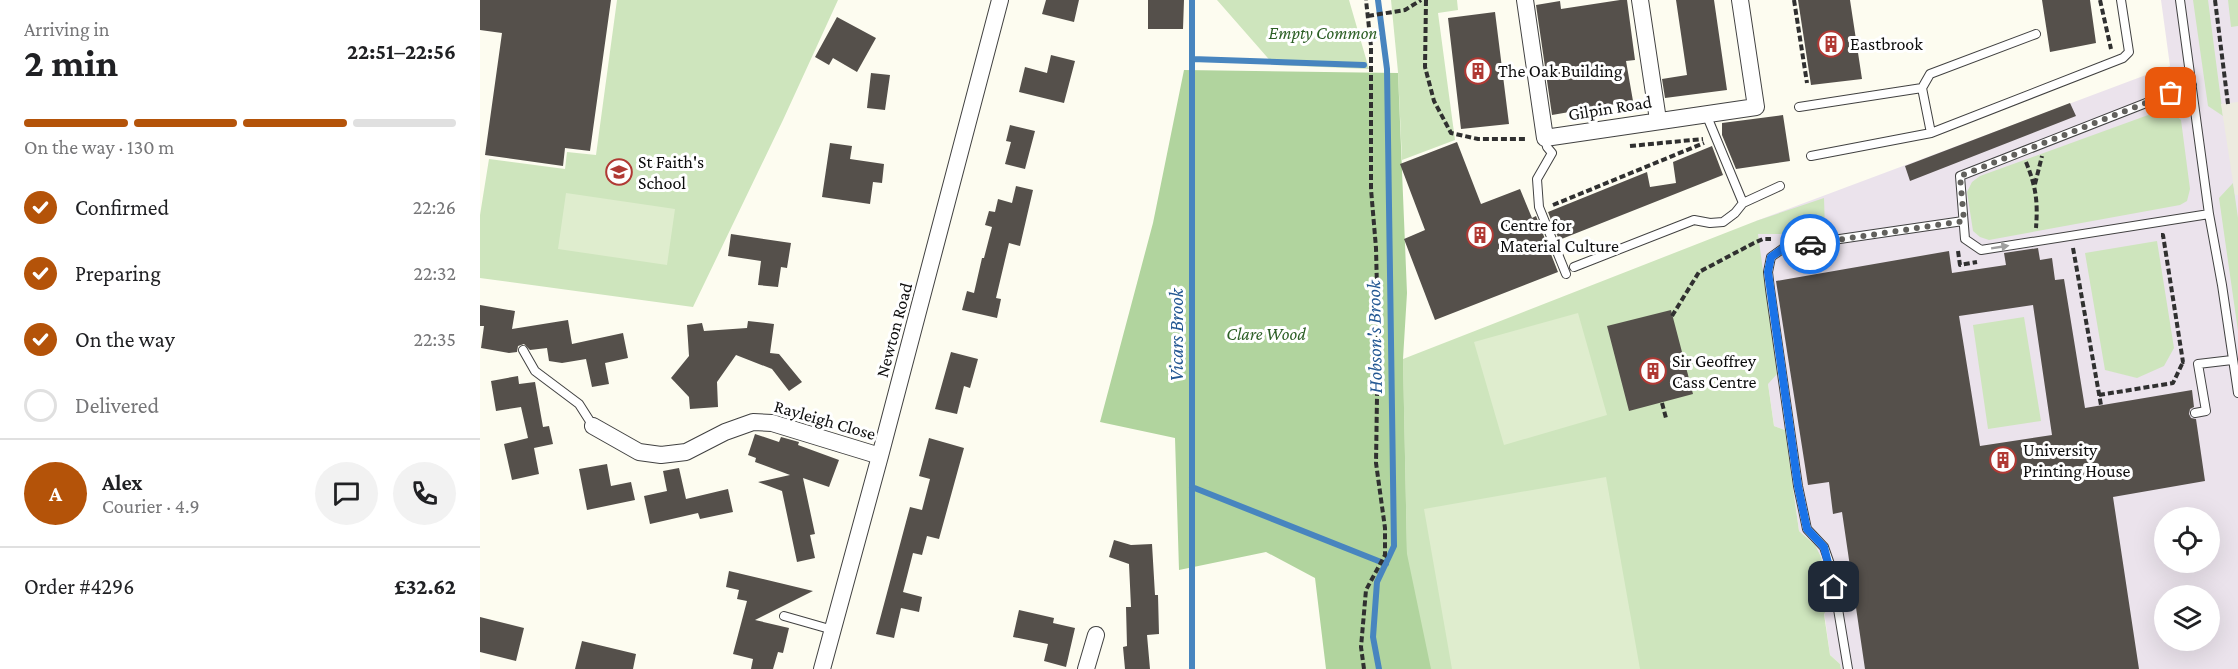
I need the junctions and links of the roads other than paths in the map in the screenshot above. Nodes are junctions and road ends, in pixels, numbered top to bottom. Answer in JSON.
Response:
{"nodes":[{"id":1,"x":1000,"y":0,"type":"edge"},
{"id":2,"x":1525,"y":0,"type":"edge"},
{"id":3,"x":1640,"y":0,"type":"edge"},
{"id":4,"x":1740,"y":0,"type":"edge"},
{"id":5,"x":2121,"y":0,"type":"edge"},
{"id":6,"x":2180,"y":0,"type":"edge"},
{"id":7,"x":2036,"y":34,"type":"dead end"},
{"id":8,"x":2192,"y":85,"type":"junction"},
{"id":9,"x":1922,"y":88,"type":"junction"},
{"id":10,"x":1799,"y":106,"type":"dead end"},
{"id":11,"x":1706,"y":113,"type":"junction"},
{"id":12,"x":1658,"y":120,"type":"junction"},
{"id":13,"x":1931,"y":133,"type":"junction"},
{"id":14,"x":1545,"y":138,"type":"junction"},
{"id":15,"x":1811,"y":156,"type":"dead end"},
{"id":16,"x":1780,"y":186,"type":"dead end"},
{"id":17,"x":1743,"y":203,"type":"junction"},
{"id":18,"x":2209,"y":214,"type":"junction"},
{"id":19,"x":1964,"y":221,"type":"junction"},
{"id":20,"x":1574,"y":267,"type":"dead end"},
{"id":21,"x":1566,"y":274,"type":"dead end"},
{"id":22,"x":523,"y":350,"type":"dead end"},
{"id":23,"x":2232,"y":360,"type":"junction"},
{"id":24,"x":2238,"y":393,"type":"edge"},
{"id":25,"x":2195,"y":413,"type":"dead end"},
{"id":26,"x":593,"y":426,"type":"joint"},
{"id":27,"x":880,"y":456,"type":"junction"},
{"id":28,"x":784,"y":616,"type":"dead end"},
{"id":29,"x":832,"y":630,"type":"junction"},
{"id":30,"x":1096,"y":634,"type":"dead end"},
{"id":31,"x":822,"y":669,"type":"edge"},
{"id":32,"x":1086,"y":669,"type":"edge"},
{"id":33,"x":1848,"y":669,"type":"edge"}],
"edges":[{"from":1,"to":27,"type":"street","name":"Newton Road"},
{"from":2,"to":14,"type":"street"},
{"from":3,"to":12,"type":"street"},
{"from":4,"to":11,"type":"street","name":"Gilpin Road"},
{"from":5,"to":13,"type":"lane"},
{"from":6,"to":8,"type":"lane"},
{"from":7,"to":9,"type":"lane"},
{"from":8,"to":18,"type":"lane"},
{"from":8,"to":19,"type":"lane"},
{"from":9,"to":10,"type":"lane"},
{"from":9,"to":13,"type":"lane"},
{"from":11,"to":12,"type":"street","name":"Gilpin Road"},
{"from":11,"to":17,"type":"lane"},
{"from":12,"to":14,"type":"street","name":"Gilpin Road"},
{"from":13,"to":15,"type":"lane"},
{"from":14,"to":21,"type":"lane"},
{"from":16,"to":17,"type":"lane"},
{"from":17,"to":20,"type":"lane"},
{"from":19,"to":18,"type":"lane","one_way":true},
{"from":18,"to":23,"type":"lane"},
{"from":19,"to":33,"type":"lane"},
{"from":22,"to":26,"type":"lane"},
{"from":23,"to":24,"type":"lane"},
{"from":23,"to":25,"type":"lane"},
{"from":26,"to":27,"type":"street","name":"Rayleigh Close"},
{"from":27,"to":29,"type":"street","name":"Newton Road"},
{"from":28,"to":29,"type":"lane"},
{"from":29,"to":31,"type":"street","name":"Newton Road"},
{"from":30,"to":32,"type":"street"}]}
